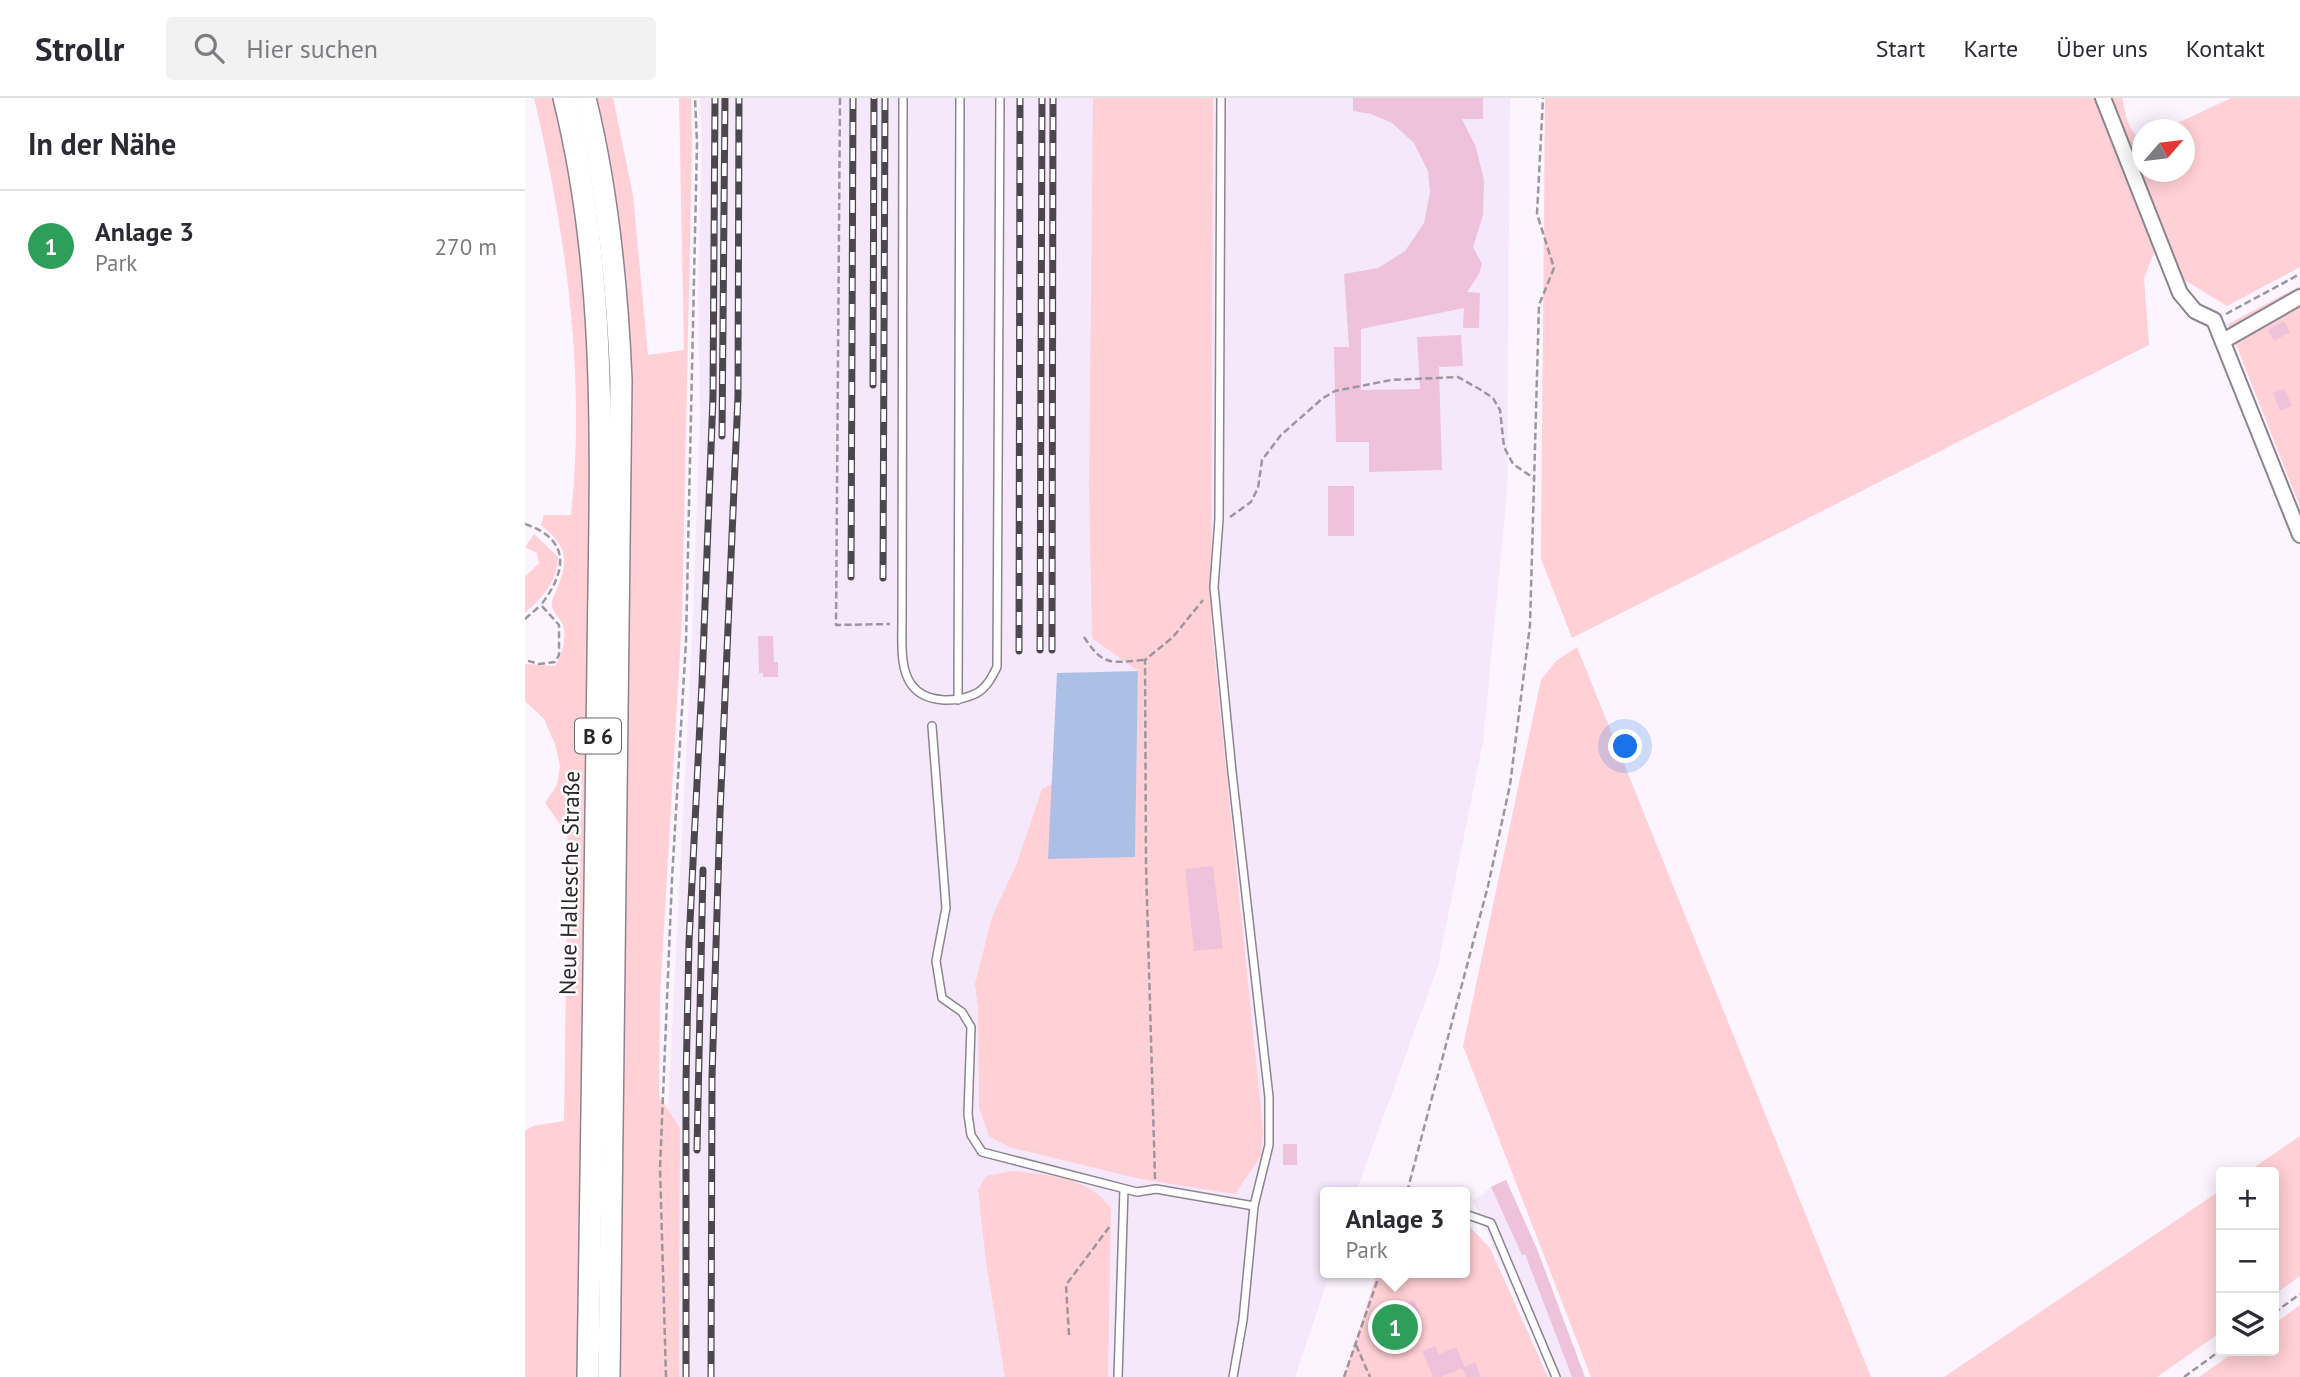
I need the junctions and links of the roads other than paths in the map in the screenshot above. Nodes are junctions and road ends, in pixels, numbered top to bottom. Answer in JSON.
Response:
{"nodes":[{"id":1,"x":563,"y":98,"type":"edge"},
{"id":2,"x":585,"y":98,"type":"edge"},
{"id":3,"x":903,"y":98,"type":"edge"},
{"id":4,"x":960,"y":98,"type":"edge"},
{"id":5,"x":1000,"y":98,"type":"edge"},
{"id":6,"x":1221,"y":98,"type":"edge"},
{"id":7,"x":2103,"y":98,"type":"edge"},
{"id":8,"x":2300,"y":297,"type":"edge"},
{"id":9,"x":2223,"y":341,"type":"junction"},
{"id":10,"x":2300,"y":535,"type":"edge"},
{"id":11,"x":958,"y":700,"type":"junction"},
{"id":12,"x":932,"y":726,"type":"dead end"},
{"id":13,"x":1124,"y":1189,"type":"junction"},
{"id":14,"x":1254,"y":1206,"type":"junction"},
{"id":15,"x":1470,"y":1216,"type":"edge"},
{"id":16,"x":588,"y":1377,"type":"edge"},
{"id":17,"x":609,"y":1377,"type":"edge"},
{"id":18,"x":1118,"y":1377,"type":"edge"},
{"id":19,"x":1233,"y":1377,"type":"edge"},
{"id":20,"x":1556,"y":1377,"type":"edge"}],
"edges":[{"from":1,"to":16,"type":"main road","name":"Neue Hallesche Straße","number":"B 6"},
{"from":2,"to":17,"type":"main road","name":"Neue Hallesche Straße","number":"B 6"},
{"from":3,"to":11,"type":"lane"},
{"from":4,"to":11,"type":"lane"},
{"from":5,"to":11,"type":"lane"},
{"from":6,"to":14,"type":"lane"},
{"from":7,"to":9,"type":"street"},
{"from":8,"to":9,"type":"street"},
{"from":9,"to":10,"type":"street"},
{"from":12,"to":13,"type":"lane"},
{"from":13,"to":14,"type":"lane"},
{"from":13,"to":18,"type":"lane"},
{"from":14,"to":19,"type":"lane"},
{"from":15,"to":20,"type":"lane"}]}
